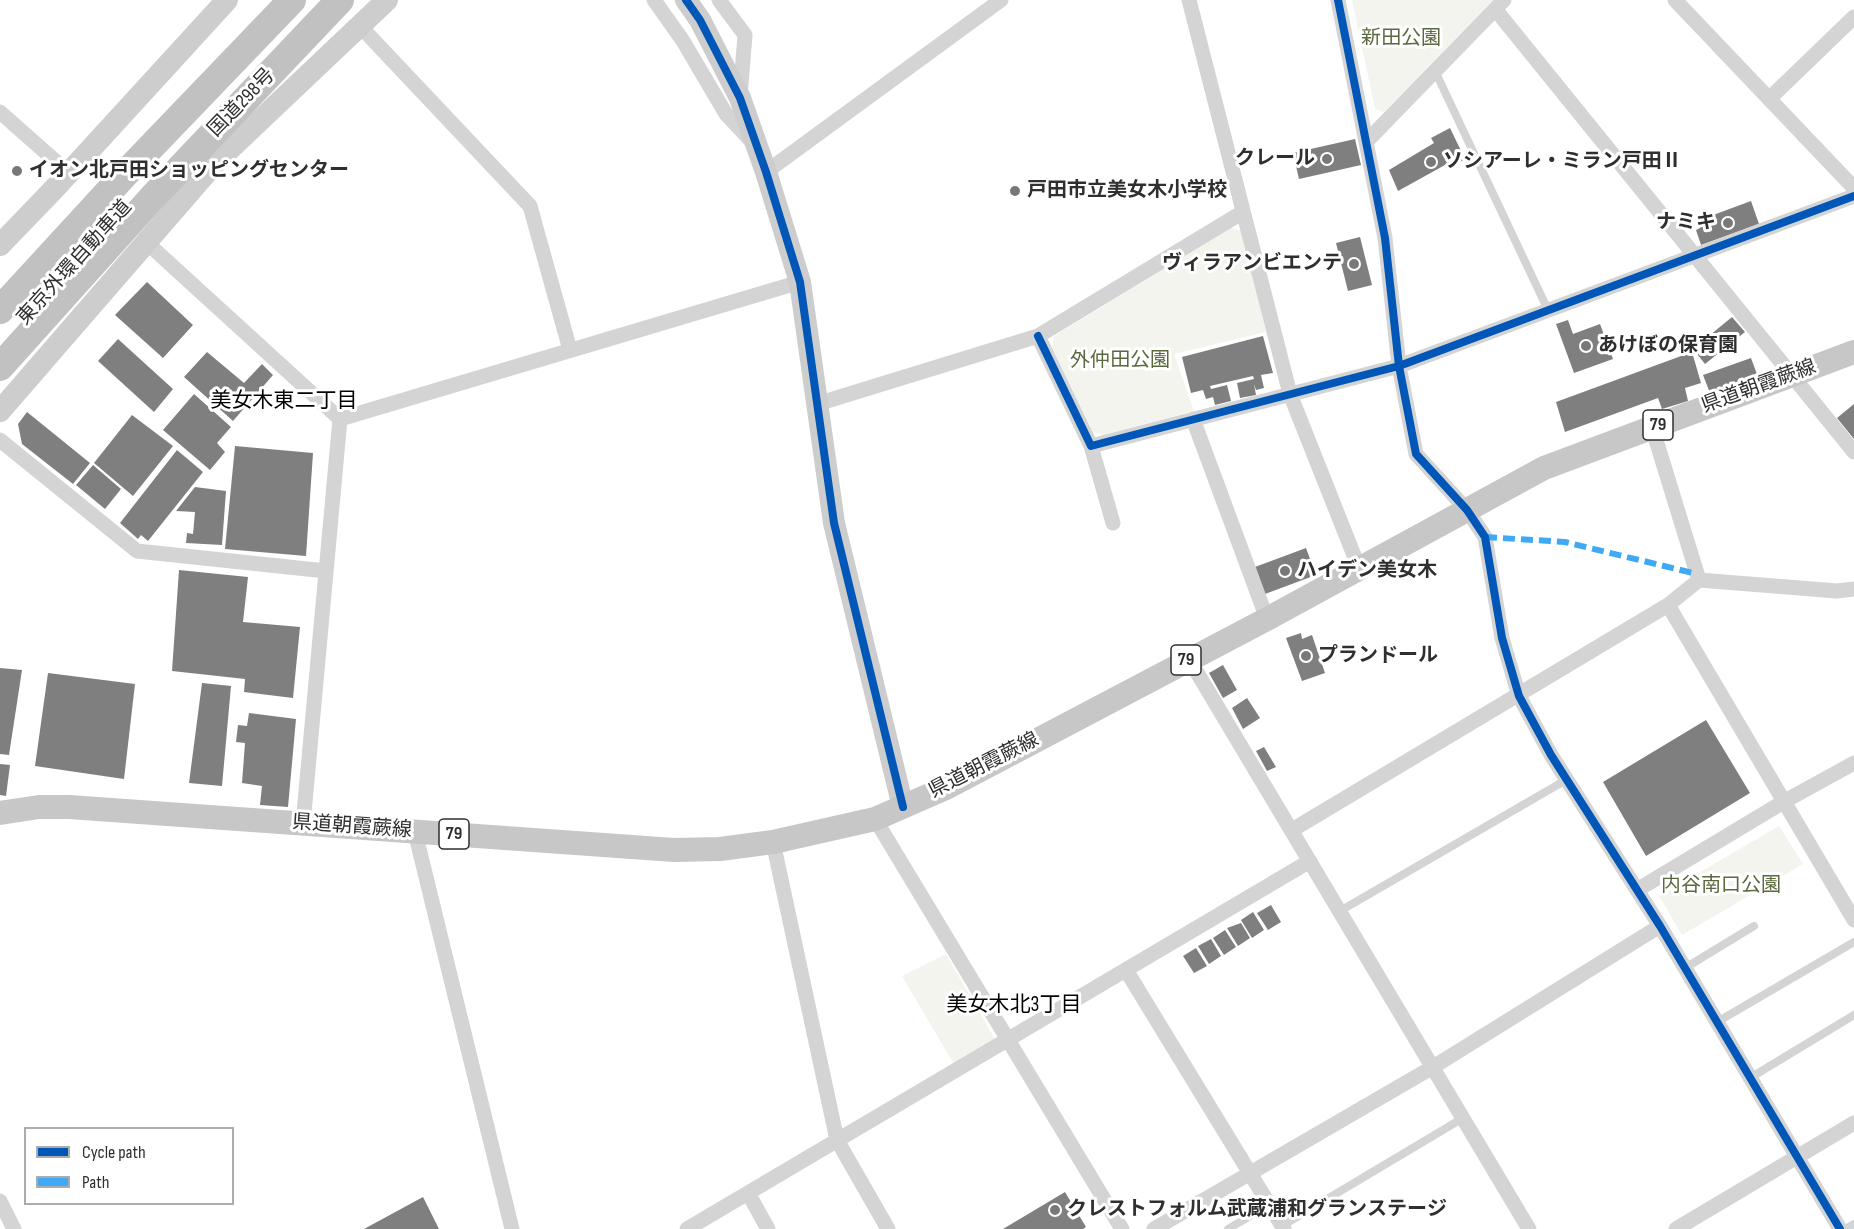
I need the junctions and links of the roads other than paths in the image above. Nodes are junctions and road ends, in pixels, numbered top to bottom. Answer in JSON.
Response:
{"nodes":[{"id":1,"x":227,"y":0,"type":"edge"},
{"id":2,"x":272,"y":0,"type":"edge"},
{"id":3,"x":279,"y":0,"type":"edge"},
{"id":4,"x":292,"y":0,"type":"edge"},
{"id":5,"x":327,"y":0,"type":"edge"},
{"id":6,"x":340,"y":0,"type":"edge"},
{"id":7,"x":387,"y":0,"type":"edge"},
{"id":8,"x":654,"y":0,"type":"edge"},
{"id":9,"x":686,"y":0,"type":"edge"},
{"id":10,"x":719,"y":0,"type":"edge"},
{"id":11,"x":1001,"y":0,"type":"edge"},
{"id":12,"x":1189,"y":0,"type":"edge"},
{"id":13,"x":1338,"y":0,"type":"edge"},
{"id":14,"x":1675,"y":0,"type":"edge"},
{"id":15,"x":1499,"y":5,"type":"edge"},
{"id":16,"x":1854,"y":17,"type":"edge"},
{"id":17,"x":360,"y":26,"type":"junction"},
{"id":18,"x":249,"y":31,"type":"junction"},
{"id":19,"x":1435,"y":70,"type":"junction"},
{"id":20,"x":740,"y":98,"type":"junction"},
{"id":21,"x":1769,"y":99,"type":"junction"},
{"id":22,"x":0,"y":112,"type":"edge"},
{"id":23,"x":1366,"y":142,"type":"junction"},
{"id":24,"x":759,"y":150,"type":"junction"},
{"id":25,"x":116,"y":164,"type":"junction"},
{"id":26,"x":766,"y":172,"type":"junction"},
{"id":27,"x":69,"y":173,"type":"junction"},
{"id":28,"x":1854,"y":188,"type":"edge"},
{"id":29,"x":1854,"y":196,"type":"edge"},
{"id":30,"x":1243,"y":212,"type":"junction"},
{"id":31,"x":146,"y":242,"type":"junction"},
{"id":32,"x":0,"y":245,"type":"edge"},
{"id":33,"x":1693,"y":255,"type":"junction"},
{"id":34,"x":83,"y":276,"type":"junction"},
{"id":35,"x":0,"y":280,"type":"edge"},
{"id":36,"x":800,"y":282,"type":"junction"},
{"id":37,"x":0,"y":290,"type":"edge"},
{"id":38,"x":0,"y":310,"type":"edge"},
{"id":39,"x":1548,"y":310,"type":"junction"},
{"id":40,"x":1038,"y":336,"type":"junction"},
{"id":41,"x":0,"y":346,"type":"edge"},
{"id":42,"x":570,"y":350,"type":"junction"},
{"id":43,"x":1854,"y":352,"type":"edge"},
{"id":44,"x":1399,"y":366,"type":"junction"},
{"id":45,"x":0,"y":367,"type":"edge"},
{"id":46,"x":1790,"y":375,"type":"junction"},
{"id":47,"x":0,"y":384,"type":"edge"},
{"id":48,"x":1290,"y":394,"type":"junction"},
{"id":49,"x":817,"y":404,"type":"junction"},
{"id":50,"x":0,"y":411,"type":"edge"},
{"id":51,"x":340,"y":419,"type":"junction"},
{"id":52,"x":1193,"y":419,"type":"junction"},
{"id":53,"x":1652,"y":427,"type":"junction"},
{"id":54,"x":0,"y":440,"type":"edge"},
{"id":55,"x":1091,"y":446,"type":"junction"},
{"id":56,"x":1854,"y":452,"type":"edge"},
{"id":57,"x":1467,"y":510,"type":"junction"},
{"id":58,"x":1113,"y":524,"type":"dead end"},
{"id":59,"x":1359,"y":568,"type":"junction"},
{"id":60,"x":326,"y":571,"type":"junction"},
{"id":61,"x":1698,"y":580,"type":"junction"},
{"id":62,"x":1854,"y":589,"type":"edge"},
{"id":63,"x":1668,"y":605,"type":"junction"},
{"id":64,"x":1267,"y":619,"type":"junction"},
{"id":65,"x":1190,"y":659,"type":"junction"},
{"id":66,"x":1519,"y":696,"type":"junction"},
{"id":67,"x":1854,"y":763,"type":"edge"},
{"id":68,"x":1566,"y":780,"type":"junction"},
{"id":69,"x":1785,"y":801,"type":"junction"},
{"id":70,"x":903,"y":807,"type":"junction"},
{"id":71,"x":0,"y":813,"type":"edge"},
{"id":72,"x":875,"y":819,"type":"junction"},
{"id":73,"x":303,"y":824,"type":"junction"},
{"id":74,"x":1292,"y":830,"type":"junction"},
{"id":75,"x":415,"y":832,"type":"junction"},
{"id":76,"x":773,"y":842,"type":"junction"},
{"id":77,"x":1310,"y":861,"type":"junction"},
{"id":78,"x":1637,"y":890,"type":"junction"},
{"id":79,"x":1340,"y":911,"type":"junction"},
{"id":80,"x":1854,"y":920,"type":"edge"},
{"id":81,"x":1660,"y":926,"type":"junction"},
{"id":82,"x":1754,"y":926,"type":"dead end"},
{"id":83,"x":1854,"y":942,"type":"edge"},
{"id":84,"x":1685,"y":968,"type":"junction"},
{"id":85,"x":1126,"y":970,"type":"junction"},
{"id":86,"x":1854,"y":1015,"type":"edge"},
{"id":87,"x":1717,"y":1022,"type":"junction"},
{"id":88,"x":1009,"y":1039,"type":"junction"},
{"id":89,"x":1433,"y":1067,"type":"junction"},
{"id":90,"x":1750,"y":1078,"type":"junction"},
{"id":91,"x":1463,"y":1118,"type":"junction"},
{"id":92,"x":1854,"y":1123,"type":"edge"},
{"id":93,"x":837,"y":1140,"type":"junction"},
{"id":94,"x":1798,"y":1157,"type":"junction"},
{"id":95,"x":1249,"y":1173,"type":"junction"},
{"id":96,"x":748,"y":1193,"type":"junction"},
{"id":97,"x":0,"y":1201,"type":"edge"},
{"id":98,"x":1269,"y":1205,"type":"junction"},
{"id":99,"x":1854,"y":1224,"type":"edge"},
{"id":100,"x":1283,"y":1227,"type":"edge"},
{"id":101,"x":14,"y":1229,"type":"edge"},
{"id":102,"x":512,"y":1229,"type":"edge"},
{"id":103,"x":687,"y":1229,"type":"edge"},
{"id":104,"x":768,"y":1229,"type":"edge"},
{"id":105,"x":888,"y":1229,"type":"edge"},
{"id":106,"x":1122,"y":1229,"type":"edge"},
{"id":107,"x":1154,"y":1229,"type":"edge"},
{"id":108,"x":1228,"y":1229,"type":"edge"},
{"id":109,"x":1529,"y":1229,"type":"edge"},
{"id":110,"x":1676,"y":1229,"type":"edge"},
{"id":111,"x":1840,"y":1229,"type":"edge"},
{"id":112,"x":1845,"y":1229,"type":"edge"}],
"edges":[{"from":1,"to":27,"type":"street"},
{"from":2,"to":18,"type":"street"},
{"from":3,"to":18,"type":"highway"},
{"from":4,"to":38,"type":"highway","name":"東京外環自動車道"},
{"from":5,"to":41,"type":"highway","name":"東京外環自動車道"},
{"from":6,"to":34,"type":"highway","name":"国道298号"},
{"from":7,"to":17,"type":"street"},
{"from":8,"to":24,"type":"street"},
{"from":9,"to":20,"type":"street"},
{"from":10,"to":20,"type":"street"},
{"from":11,"to":26,"type":"street"},
{"from":12,"to":30,"type":"street"},
{"from":13,"to":23,"type":"street"},
{"from":14,"to":21,"type":"street"},
{"from":15,"to":19,"type":"street"},
{"from":15,"to":33,"type":"street"},
{"from":16,"to":21,"type":"street"},
{"from":17,"to":31,"type":"street"},
{"from":17,"to":42,"type":"street"},
{"from":18,"to":25,"type":"highway"},
{"from":19,"to":23,"type":"street"},
{"from":19,"to":39,"type":"lane"},
{"from":20,"to":24,"type":"street"},
{"from":21,"to":28,"type":"street"},
{"from":22,"to":27,"type":"street"},
{"from":23,"to":44,"type":"street"},
{"from":24,"to":26,"type":"street"},
{"from":25,"to":35,"type":"highway"},
{"from":25,"to":37,"type":"highway"},
{"from":26,"to":36,"type":"street"},
{"from":27,"to":32,"type":"street"},
{"from":29,"to":33,"type":"street"},
{"from":30,"to":40,"type":"street"},
{"from":30,"to":48,"type":"street"},
{"from":31,"to":50,"type":"street"},
{"from":31,"to":51,"type":"street"},
{"from":33,"to":39,"type":"street"},
{"from":33,"to":46,"type":"street"},
{"from":34,"to":45,"type":"highway","name":"国道298号"},
{"from":34,"to":47,"type":"highway"},
{"from":36,"to":42,"type":"street"},
{"from":36,"to":49,"type":"street"},
{"from":39,"to":44,"type":"street"},
{"from":40,"to":49,"type":"street"},
{"from":40,"to":55,"type":"street"},
{"from":42,"to":51,"type":"street"},
{"from":43,"to":46,"type":"main road","name":"県道朝霞蕨線","number":"79"},
{"from":44,"to":48,"type":"street"},
{"from":44,"to":57,"type":"street"},
{"from":46,"to":53,"type":"main road","name":"県道朝霞蕨線","number":"79"},
{"from":46,"to":56,"type":"street"},
{"from":48,"to":52,"type":"street"},
{"from":48,"to":59,"type":"street"},
{"from":49,"to":70,"type":"street"},
{"from":51,"to":60,"type":"street"},
{"from":52,"to":55,"type":"street"},
{"from":52,"to":64,"type":"street"},
{"from":53,"to":57,"type":"main road","name":"県道朝霞蕨線","number":"79"},
{"from":53,"to":61,"type":"street"},
{"from":54,"to":60,"type":"street"},
{"from":55,"to":58,"type":"street"},
{"from":57,"to":59,"type":"main road","name":"県道朝霞蕨線","number":"79"},
{"from":57,"to":66,"type":"street"},
{"from":59,"to":64,"type":"main road","name":"県道朝霞蕨線","number":"79"},
{"from":60,"to":73,"type":"street"},
{"from":61,"to":62,"type":"street"},
{"from":61,"to":63,"type":"street"},
{"from":63,"to":66,"type":"street"},
{"from":63,"to":69,"type":"street"},
{"from":64,"to":65,"type":"main road","name":"県道朝霞蕨線","number":"79"},
{"from":65,"to":70,"type":"main road","name":"県道朝霞蕨線","number":"79"},
{"from":65,"to":74,"type":"street"},
{"from":66,"to":68,"type":"street"},
{"from":66,"to":74,"type":"street"},
{"from":67,"to":69,"type":"street"},
{"from":68,"to":78,"type":"street"},
{"from":68,"to":79,"type":"lane"},
{"from":69,"to":78,"type":"street"},
{"from":69,"to":80,"type":"street"},
{"from":70,"to":72,"type":"main road","name":"県道朝霞蕨線","number":"79"},
{"from":71,"to":73,"type":"main road","name":"県道朝霞蕨線","number":"79"},
{"from":72,"to":76,"type":"main road","name":"県道朝霞蕨線","number":"79"},
{"from":72,"to":88,"type":"street"},
{"from":73,"to":75,"type":"main road","name":"県道朝霞蕨線","number":"79"},
{"from":74,"to":77,"type":"street"},
{"from":75,"to":76,"type":"main road","name":"県道朝霞蕨線","number":"79"},
{"from":75,"to":102,"type":"street"},
{"from":76,"to":93,"type":"street"},
{"from":77,"to":79,"type":"street"},
{"from":77,"to":85,"type":"street"},
{"from":78,"to":81,"type":"street"},
{"from":79,"to":89,"type":"street"},
{"from":81,"to":84,"type":"street"},
{"from":81,"to":89,"type":"street"},
{"from":82,"to":84,"type":"lane"},
{"from":83,"to":87,"type":"lane"},
{"from":84,"to":87,"type":"street"},
{"from":85,"to":88,"type":"street"},
{"from":85,"to":95,"type":"street"},
{"from":86,"to":90,"type":"lane"},
{"from":87,"to":90,"type":"street"},
{"from":88,"to":93,"type":"street"},
{"from":88,"to":106,"type":"street"},
{"from":89,"to":91,"type":"street"},
{"from":89,"to":95,"type":"street"},
{"from":90,"to":94,"type":"street"},
{"from":91,"to":100,"type":"lane"},
{"from":91,"to":109,"type":"street"},
{"from":92,"to":94,"type":"street"},
{"from":93,"to":96,"type":"street"},
{"from":93,"to":105,"type":"street"},
{"from":94,"to":110,"type":"street"},
{"from":94,"to":111,"type":"street"},
{"from":95,"to":98,"type":"street"},
{"from":95,"to":107,"type":"street"},
{"from":96,"to":103,"type":"street"},
{"from":96,"to":104,"type":"street"},
{"from":97,"to":101,"type":"street"},
{"from":98,"to":100,"type":"street"},
{"from":98,"to":108,"type":"lane"},
{"from":99,"to":112,"type":"lane"}]}
